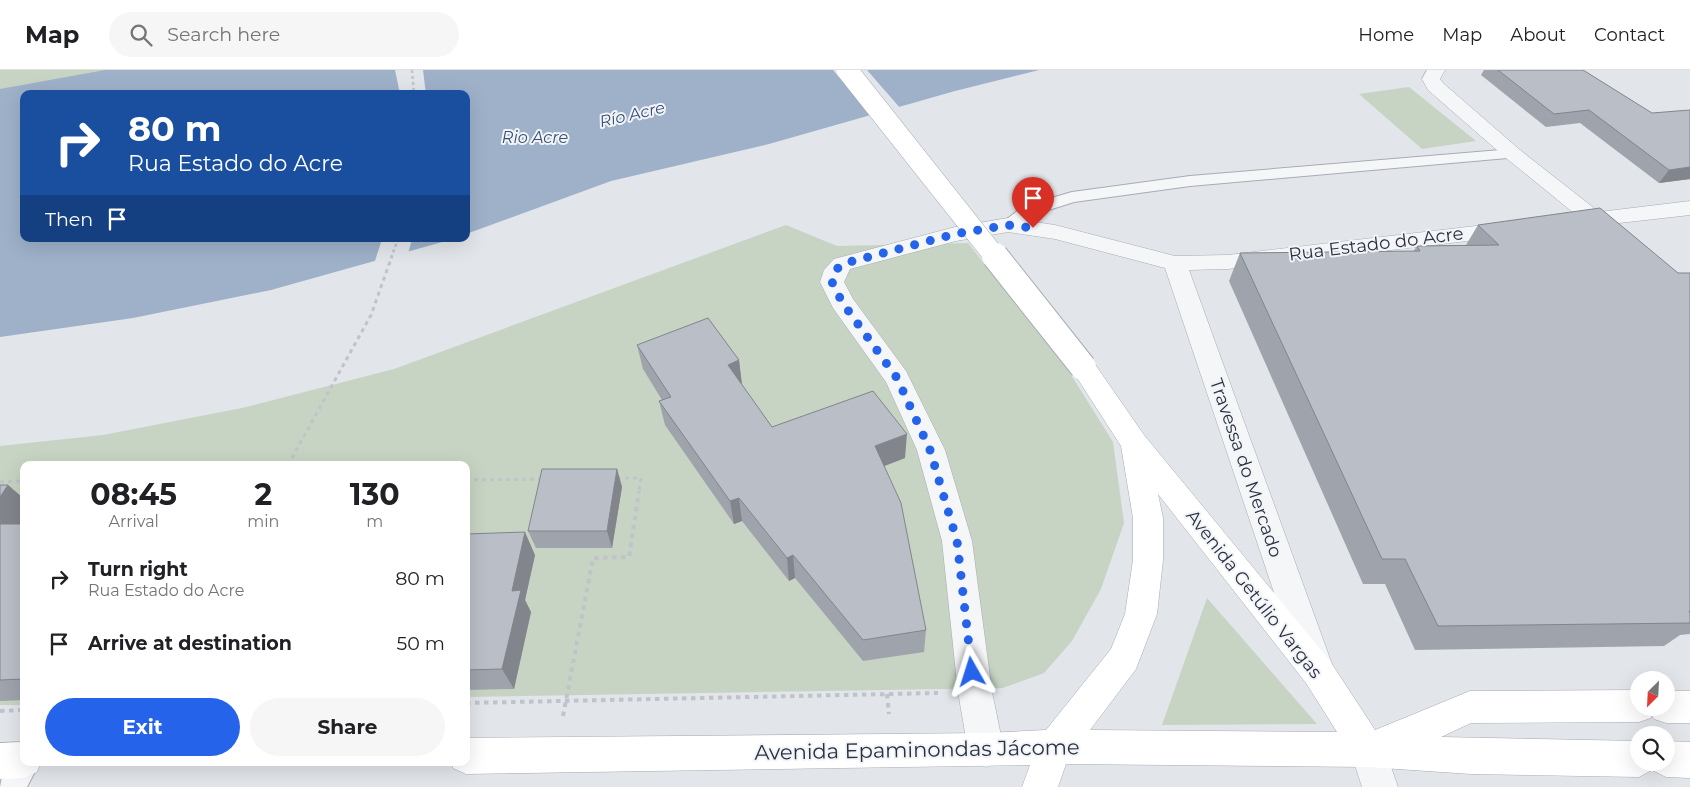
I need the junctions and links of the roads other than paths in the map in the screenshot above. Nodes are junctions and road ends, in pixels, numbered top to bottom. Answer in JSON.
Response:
{"nodes":[{"id":1,"x":847,"y":70,"type":"edge"},
{"id":2,"x":1433,"y":74,"type":"edge"},
{"id":3,"x":1513,"y":154,"type":"junction"},
{"id":4,"x":1690,"y":208,"type":"edge"},
{"id":5,"x":1594,"y":219,"type":"junction"},
{"id":6,"x":1008,"y":225,"type":"junction"},
{"id":7,"x":1175,"y":263,"type":"junction"},
{"id":8,"x":1134,"y":443,"type":"junction"},
{"id":9,"x":1318,"y":672,"type":"junction"},
{"id":10,"x":1630,"y":706,"type":"edge"},
{"id":11,"x":1675,"y":707,"type":"edge"},
{"id":12,"x":1690,"y":707,"type":"edge"},
{"id":13,"x":1054,"y":747,"type":"junction"},
{"id":14,"x":986,"y":750,"type":"junction"},
{"id":15,"x":1368,"y":750,"type":"junction"},
{"id":16,"x":470,"y":756,"type":"edge"},
{"id":17,"x":1630,"y":759,"type":"edge"},
{"id":18,"x":1675,"y":759,"type":"edge"},
{"id":19,"x":1690,"y":760,"type":"edge"},
{"id":20,"x":0,"y":761,"type":"edge"},
{"id":21,"x":20,"y":762,"type":"edge"},
{"id":22,"x":23,"y":766,"type":"edge"},
{"id":23,"x":12,"y":787,"type":"edge"},
{"id":24,"x":1040,"y":787,"type":"edge"},
{"id":25,"x":1380,"y":787,"type":"edge"}],
"edges":[{"from":1,"to":8,"type":"main road","name":"Avenida Getúlio Vargas","bridge":true},
{"from":2,"to":3,"type":"street"},
{"from":3,"to":5,"type":"street"},
{"from":3,"to":6,"type":"lane"},
{"from":4,"to":5,"type":"street","name":"Rua Estado do Acre"},
{"from":5,"to":7,"type":"street","name":"Rua Estado do Acre"},
{"from":6,"to":7,"type":"street","name":"Rua Estado do Acre"},
{"from":6,"to":14,"type":"street","name":"Rua Estado do Acre"},
{"from":7,"to":9,"type":"street","name":"Travessa do Mercado"},
{"from":8,"to":9,"type":"main road","name":"Avenida Getúlio Vargas"},
{"from":8,"to":13,"type":"main road","name":"Avenida Getúlio Vargas"},
{"from":9,"to":15,"type":"main road","name":"Avenida Getúlio Vargas"},
{"from":10,"to":15,"type":"main road","name":"Avenida Epaminondas Jácome"},
{"from":11,"to":12,"type":"main road"},
{"from":13,"to":14,"type":"main road","name":"Avenida Epaminondas Jácome"},
{"from":13,"to":15,"type":"main road","name":"Avenida Epaminondas Jácome"},
{"from":13,"to":24,"type":"main road","name":"Avenida Getúlio Vargas"},
{"from":14,"to":16,"type":"main road","name":"Avenida Epaminondas Jácome"},
{"from":15,"to":17,"type":"main road","name":"Avenida Epaminondas Jácome"},
{"from":15,"to":25,"type":"street"},
{"from":18,"to":19,"type":"main road"},
{"from":20,"to":21,"type":"main road"},
{"from":22,"to":23,"type":"lane"}]}
